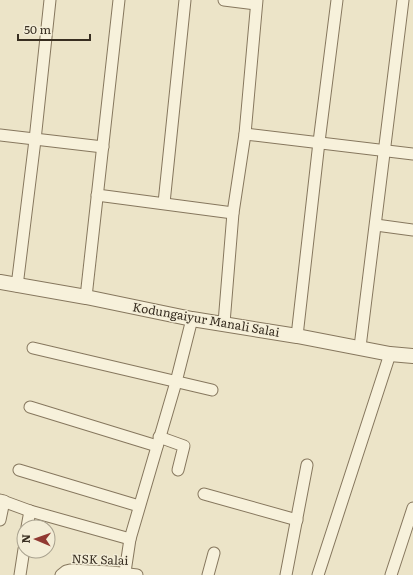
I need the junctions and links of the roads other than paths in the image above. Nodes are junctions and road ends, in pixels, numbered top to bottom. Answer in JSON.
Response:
{"nodes":[{"id":1,"x":50,"y":0,"type":"edge"},
{"id":2,"x":120,"y":0,"type":"edge"},
{"id":3,"x":185,"y":0,"type":"edge"},
{"id":4,"x":224,"y":0,"type":"edge"},
{"id":5,"x":338,"y":0,"type":"edge"},
{"id":6,"x":404,"y":0,"type":"edge"},
{"id":7,"x":256,"y":2,"type":"edge"},
{"id":8,"x":245,"y":134,"type":"junction"},
{"id":9,"x":0,"y":136,"type":"edge"},
{"id":10,"x":35,"y":140,"type":"junction"},
{"id":11,"x":319,"y":142,"type":"junction"},
{"id":12,"x":103,"y":147,"type":"junction"},
{"id":13,"x":385,"y":150,"type":"junction"},
{"id":14,"x":413,"y":154,"type":"edge"},
{"id":15,"x":97,"y":195,"type":"junction"},
{"id":16,"x":164,"y":203,"type":"junction"},
{"id":17,"x":233,"y":213,"type":"junction"},
{"id":18,"x":376,"y":225,"type":"junction"},
{"id":19,"x":413,"y":230,"type":"edge"},
{"id":20,"x":0,"y":283,"type":"edge"},
{"id":21,"x":18,"y":286,"type":"junction"},
{"id":22,"x":86,"y":297,"type":"junction"},
{"id":23,"x":192,"y":319,"type":"junction"},
{"id":24,"x":224,"y":323,"type":"junction"},
{"id":25,"x":297,"y":336,"type":"junction"},
{"id":26,"x":360,"y":347,"type":"junction"},
{"id":27,"x":33,"y":348,"type":"dead end"},
{"id":28,"x":390,"y":354,"type":"junction"},
{"id":29,"x":413,"y":356,"type":"edge"},
{"id":30,"x":176,"y":382,"type":"junction"},
{"id":31,"x":212,"y":390,"type":"dead end"},
{"id":32,"x":30,"y":407,"type":"dead end"},
{"id":33,"x":158,"y":442,"type":"junction"},
{"id":34,"x":307,"y":465,"type":"dead end"},
{"id":35,"x":18,"y":470,"type":"dead end"},
{"id":36,"x":178,"y":470,"type":"dead end"},
{"id":37,"x":204,"y":494,"type":"dead end"},
{"id":38,"x":2,"y":501,"type":"edge"},
{"id":39,"x":139,"y":506,"type":"junction"},
{"id":40,"x":413,"y":508,"type":"edge"},
{"id":41,"x":30,"y":512,"type":"junction"},
{"id":42,"x":29,"y":519,"type":"edge"},
{"id":43,"x":0,"y":520,"type":"edge"},
{"id":44,"x":297,"y":520,"type":"junction"},
{"id":45,"x":130,"y":539,"type":"junction"},
{"id":46,"x":214,"y":553,"type":"dead end"},
{"id":47,"x":22,"y":559,"type":"edge"},
{"id":48,"x":125,"y":572,"type":"junction"},
{"id":49,"x":62,"y":574,"type":"edge"},
{"id":50,"x":20,"y":575,"type":"edge"},
{"id":51,"x":137,"y":575,"type":"edge"},
{"id":52,"x":208,"y":575,"type":"edge"},
{"id":53,"x":286,"y":575,"type":"edge"},
{"id":54,"x":318,"y":575,"type":"edge"},
{"id":55,"x":391,"y":575,"type":"edge"}],
"edges":[{"from":1,"to":10,"type":"street"},
{"from":2,"to":12,"type":"street"},
{"from":3,"to":16,"type":"street"},
{"from":4,"to":7,"type":"street"},
{"from":5,"to":11,"type":"street"},
{"from":6,"to":13,"type":"street"},
{"from":7,"to":8,"type":"street"},
{"from":8,"to":11,"type":"street"},
{"from":8,"to":17,"type":"street"},
{"from":9,"to":10,"type":"street"},
{"from":10,"to":12,"type":"street"},
{"from":10,"to":21,"type":"street"},
{"from":11,"to":13,"type":"street"},
{"from":11,"to":25,"type":"street"},
{"from":12,"to":15,"type":"street"},
{"from":13,"to":14,"type":"street"},
{"from":13,"to":18,"type":"street"},
{"from":15,"to":16,"type":"street"},
{"from":15,"to":22,"type":"street"},
{"from":16,"to":17,"type":"street"},
{"from":17,"to":24,"type":"street"},
{"from":18,"to":19,"type":"street"},
{"from":18,"to":26,"type":"street"},
{"from":20,"to":21,"type":"street","name":"Kodungaiyur Manali Salai"},
{"from":21,"to":22,"type":"street","name":"Kodungaiyur Manali Salai"},
{"from":22,"to":23,"type":"street","name":"Kodungaiyur Manali Salai"},
{"from":23,"to":24,"type":"street","name":"Kodungaiyur Manali Salai"},
{"from":23,"to":30,"type":"street"},
{"from":24,"to":25,"type":"street","name":"Kodungaiyur Manali Salai"},
{"from":25,"to":26,"type":"street","name":"Kodungaiyur Manali Salai"},
{"from":26,"to":28,"type":"street","name":"Kodungaiyur Manali Salai"},
{"from":27,"to":30,"type":"street"},
{"from":28,"to":29,"type":"street","name":"Kodungaiyur Manali Salai"},
{"from":28,"to":54,"type":"street"},
{"from":30,"to":31,"type":"street"},
{"from":30,"to":33,"type":"street"},
{"from":32,"to":33,"type":"street"},
{"from":33,"to":36,"type":"street"},
{"from":33,"to":39,"type":"street"},
{"from":34,"to":44,"type":"street"},
{"from":35,"to":39,"type":"street"},
{"from":37,"to":44,"type":"street"},
{"from":38,"to":41,"type":"street"},
{"from":38,"to":43,"type":"street"},
{"from":39,"to":45,"type":"street"},
{"from":40,"to":55,"type":"street"},
{"from":41,"to":42,"type":"street"},
{"from":41,"to":45,"type":"street"},
{"from":44,"to":53,"type":"street"},
{"from":45,"to":48,"type":"street"},
{"from":46,"to":52,"type":"street"},
{"from":47,"to":50,"type":"street"},
{"from":48,"to":49,"type":"street","name":"NSK Salai"},
{"from":48,"to":51,"type":"street","name":"NSK Salai"}]}
